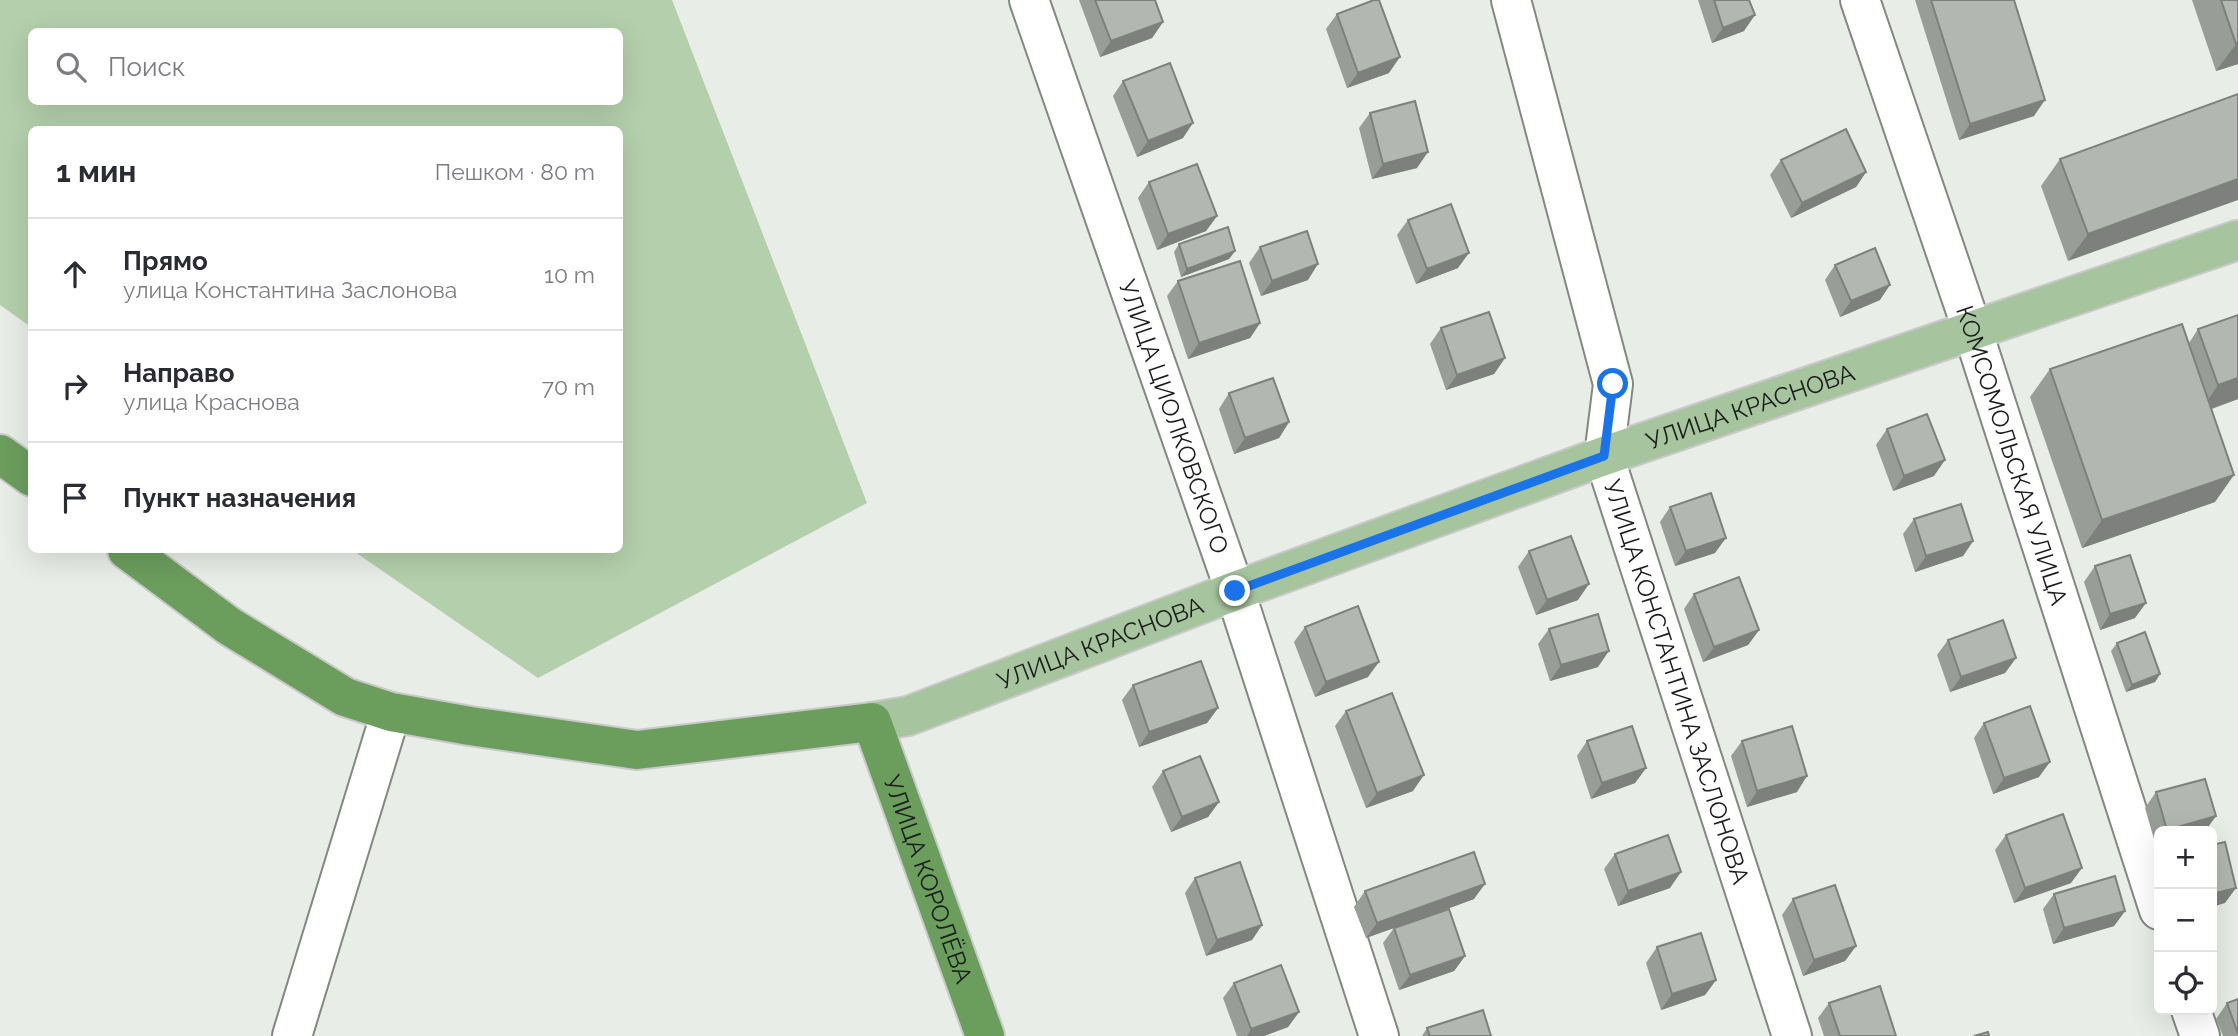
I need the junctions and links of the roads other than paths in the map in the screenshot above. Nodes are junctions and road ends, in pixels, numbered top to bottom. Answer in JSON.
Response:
{"nodes":[{"id":1,"x":1029,"y":0,"type":"edge"},
{"id":2,"x":1511,"y":0,"type":"edge"},
{"id":3,"x":1860,"y":0,"type":"edge"},
{"id":4,"x":2238,"y":240,"type":"edge"},
{"id":5,"x":1973,"y":332,"type":"junction"},
{"id":6,"x":0,"y":454,"type":"edge"},
{"id":7,"x":1604,"y":456,"type":"junction"},
{"id":8,"x":28,"y":474,"type":"edge"},
{"id":9,"x":131,"y":553,"type":"edge"},
{"id":10,"x":1235,"y":591,"type":"junction"},
{"id":11,"x":391,"y":712,"type":"junction"},
{"id":12,"x":872,"y":723,"type":"junction"},
{"id":13,"x":2154,"y":894,"type":"edge"},
{"id":14,"x":2194,"y":1015,"type":"edge"},
{"id":15,"x":292,"y":1036,"type":"edge"},
{"id":16,"x":985,"y":1036,"type":"edge"},
{"id":17,"x":1379,"y":1036,"type":"edge"},
{"id":18,"x":1792,"y":1036,"type":"edge"},
{"id":19,"x":2200,"y":1036,"type":"edge"}],
"edges":[{"from":1,"to":10,"type":"street","name":"УЛИЦА ЦИОЛКОВСКОГО"},
{"from":2,"to":7,"type":"street","name":"УЛИЦА КОНСТАНТИНА ЗАСЛОНОВА"},
{"from":3,"to":5,"type":"street","name":"КОМСОМОЛЬСКАЯ УЛИЦА"},
{"from":4,"to":5,"type":"main road","name":"УЛИЦА КРАСНОВА"},
{"from":5,"to":7,"type":"main road","name":"УЛИЦА КРАСНОВА"},
{"from":5,"to":13,"type":"street","name":"КОМСОМОЛЬСКАЯ УЛИЦА"},
{"from":6,"to":8,"type":"highway"},
{"from":7,"to":10,"type":"main road","name":"УЛИЦА КРАСНОВА"},
{"from":7,"to":18,"type":"street","name":"УЛИЦА КОНСТАНТИНА ЗАСЛОНОВА"},
{"from":9,"to":11,"type":"highway"},
{"from":10,"to":12,"type":"main road","name":"УЛИЦА КРАСНОВА"},
{"from":10,"to":17,"type":"street","name":"УЛИЦА ЦИОЛКОВСКОГО"},
{"from":11,"to":12,"type":"highway"},
{"from":11,"to":15,"type":"street"},
{"from":12,"to":16,"type":"highway","name":"УЛИЦА КОРОЛЁВА"},
{"from":14,"to":19,"type":"street"}]}
